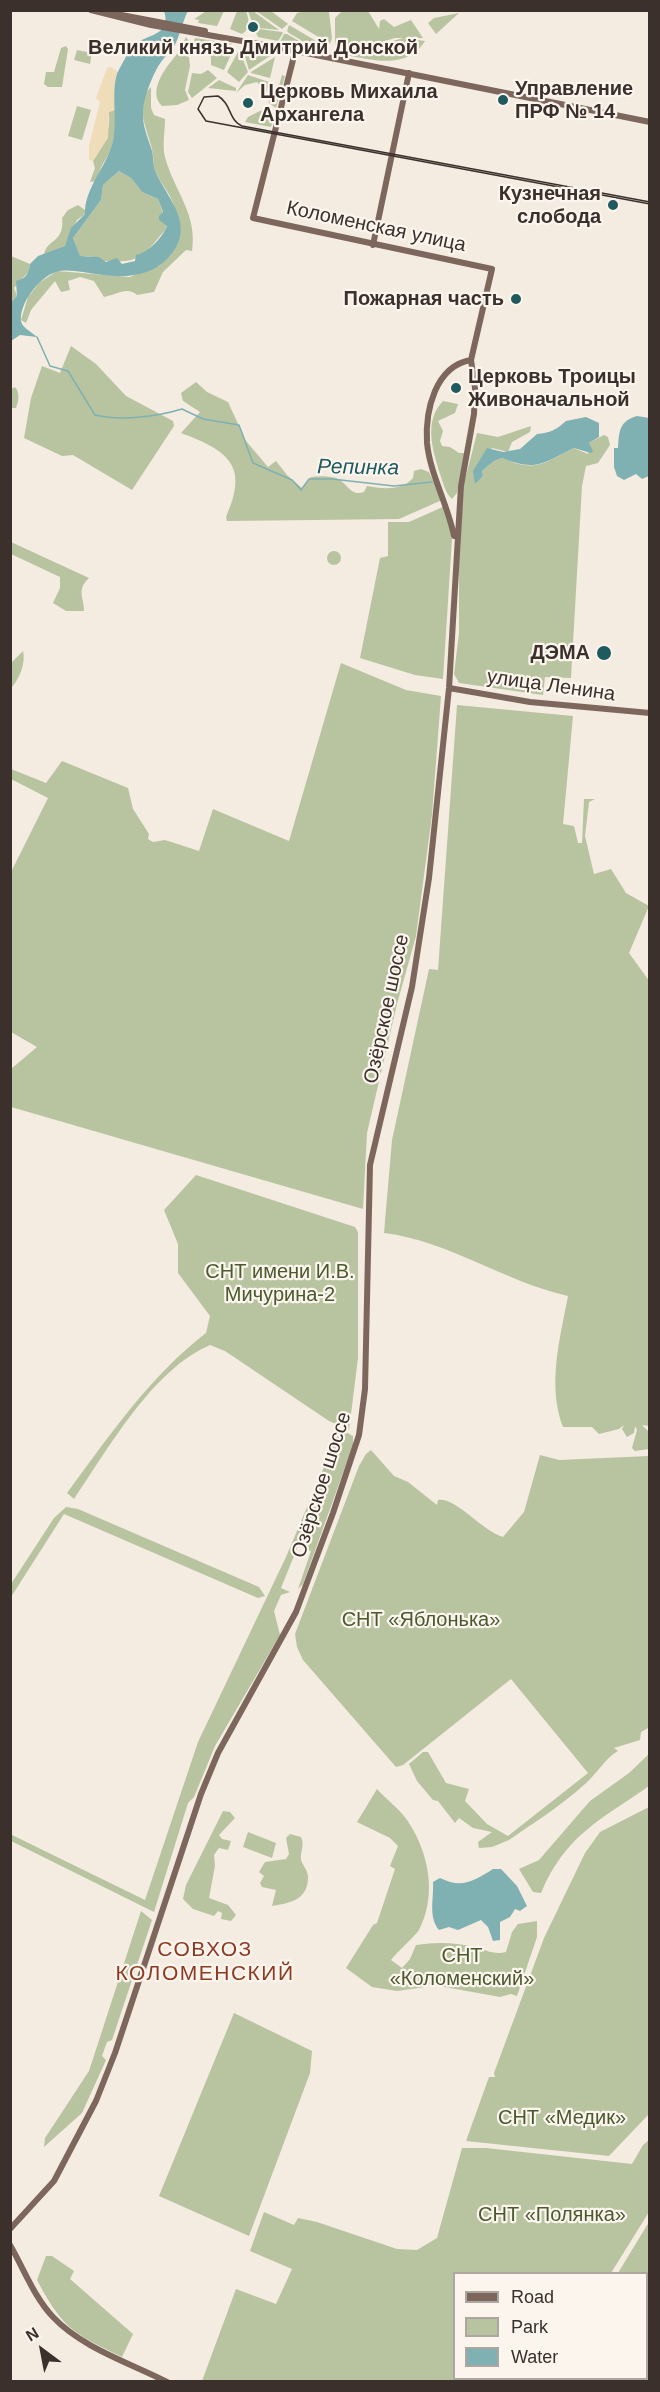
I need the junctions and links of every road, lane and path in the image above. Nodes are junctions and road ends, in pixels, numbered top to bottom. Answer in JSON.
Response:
{"nodes":[{"id":1,"x":91,"y":10,"type":"edge"},
{"id":2,"x":96,"y":10,"type":"edge"},
{"id":3,"x":151,"y":22,"type":"junction"},
{"id":4,"x":295,"y":52,"type":"junction"},
{"id":5,"x":409,"y":74,"type":"junction"},
{"id":6,"x":650,"y":122,"type":"edge"},
{"id":7,"x":373,"y":245,"type":"junction"},
{"id":8,"x":471,"y":360,"type":"junction"},
{"id":9,"x":456,"y":543,"type":"junction"},
{"id":10,"x":449,"y":688,"type":"junction"},
{"id":11,"x":650,"y":713,"type":"edge"},
{"id":12,"x":10,"y":2229,"type":"edge"},
{"id":13,"x":10,"y":2245,"type":"edge"},
{"id":14,"x":167,"y":2382,"type":"edge"}],
"edges":[{"from":1,"to":3,"type":"main road"},
{"from":2,"to":3,"type":"main road"},
{"from":3,"to":4,"type":"main road"},
{"from":4,"to":5,"type":"main road"},
{"from":4,"to":7,"type":"main road","name":"Коломенская улица"},
{"from":5,"to":6,"type":"main road"},
{"from":5,"to":7,"type":"main road"},
{"from":7,"to":8,"type":"main road","name":"Коломенская улица"},
{"from":8,"to":9,"type":"main road","name":"Озёрское шоссе"},
{"from":8,"to":9,"type":"main road"},
{"from":9,"to":10,"type":"main road","name":"Озёрское шоссе"},
{"from":10,"to":11,"type":"main road","name":"улица Ленина"},
{"from":10,"to":12,"type":"main road","name":"Озёрское шоссе"},
{"from":13,"to":14,"type":"main road"}]}
